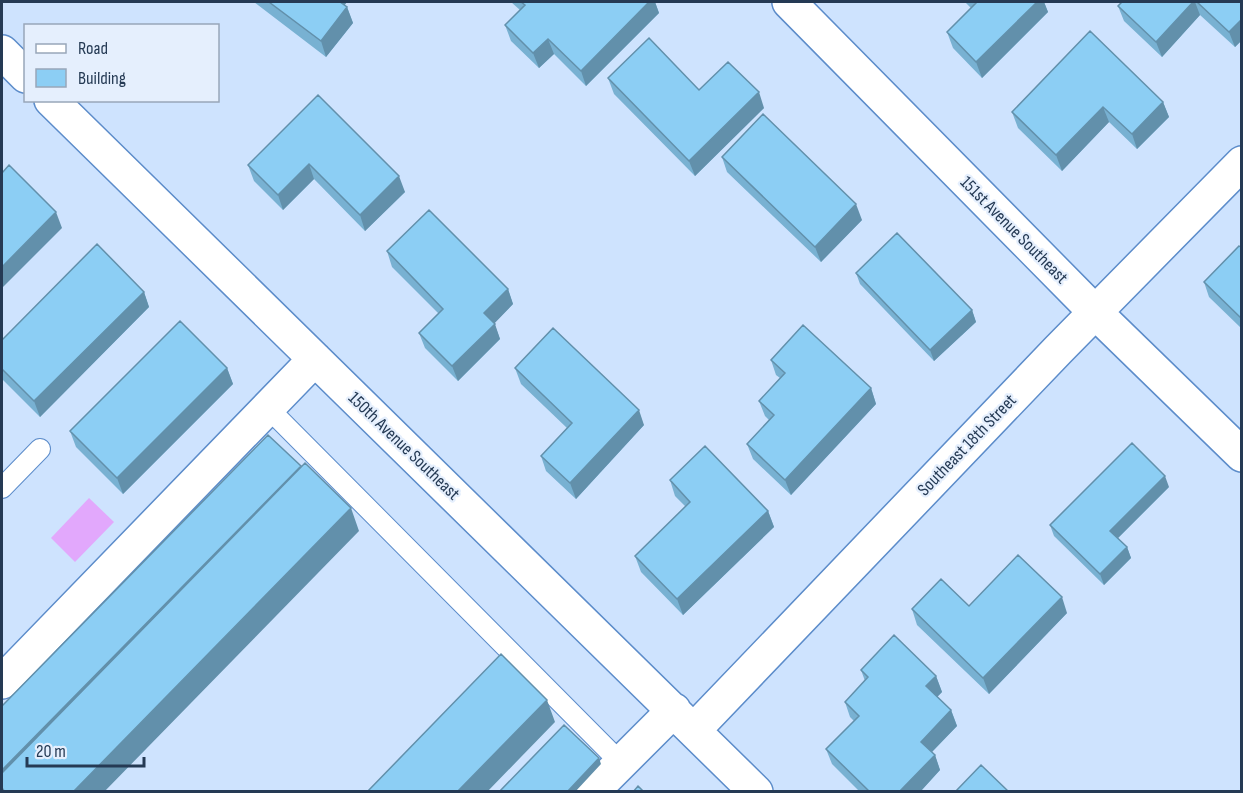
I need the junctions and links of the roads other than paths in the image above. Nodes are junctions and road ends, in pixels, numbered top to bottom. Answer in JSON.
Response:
{"nodes":[{"id":1,"x":789,"y":2,"type":"edge"},
{"id":2,"x":2,"y":52,"type":"edge"},
{"id":3,"x":24,"y":74,"type":"edge"},
{"id":4,"x":53,"y":102,"type":"edge"},
{"id":5,"x":1242,"y":163,"type":"edge"},
{"id":6,"x":1095,"y":312,"type":"junction"},
{"id":7,"x":315,"y":359,"type":"junction"},
{"id":8,"x":268,"y":408,"type":"junction"},
{"id":9,"x":40,"y":449,"type":"dead end"},
{"id":10,"x":1242,"y":455,"type":"edge"},
{"id":11,"x":2,"y":488,"type":"edge"},
{"id":12,"x":2,"y":682,"type":"edge"},
{"id":13,"x":684,"y":720,"type":"junction"},
{"id":14,"x":621,"y":763,"type":"junction"},
{"id":15,"x":592,"y":792,"type":"edge"},
{"id":16,"x":756,"y":792,"type":"edge"}],
"edges":[{"from":1,"to":6,"type":"street","name":"151st Avenue Southeast"},
{"from":2,"to":3,"type":"street"},
{"from":4,"to":7,"type":"street","name":"150th Avenue Southeast"},
{"from":5,"to":6,"type":"street","name":"Southeast 18th Street"},
{"from":6,"to":10,"type":"street","name":"151st Avenue Southeast"},
{"from":6,"to":13,"type":"street","name":"Southeast 18th Street"},
{"from":7,"to":8,"type":"street"},
{"from":7,"to":13,"type":"street","name":"150th Avenue Southeast"},
{"from":8,"to":12,"type":"street"},
{"from":8,"to":14,"type":"lane"},
{"from":9,"to":11,"type":"lane"},
{"from":13,"to":14,"type":"street","name":"Southeast 18th Street"},
{"from":13,"to":16,"type":"street","name":"150th Avenue Southeast"},
{"from":14,"to":15,"type":"street","name":"Southeast 18th Street"}]}
